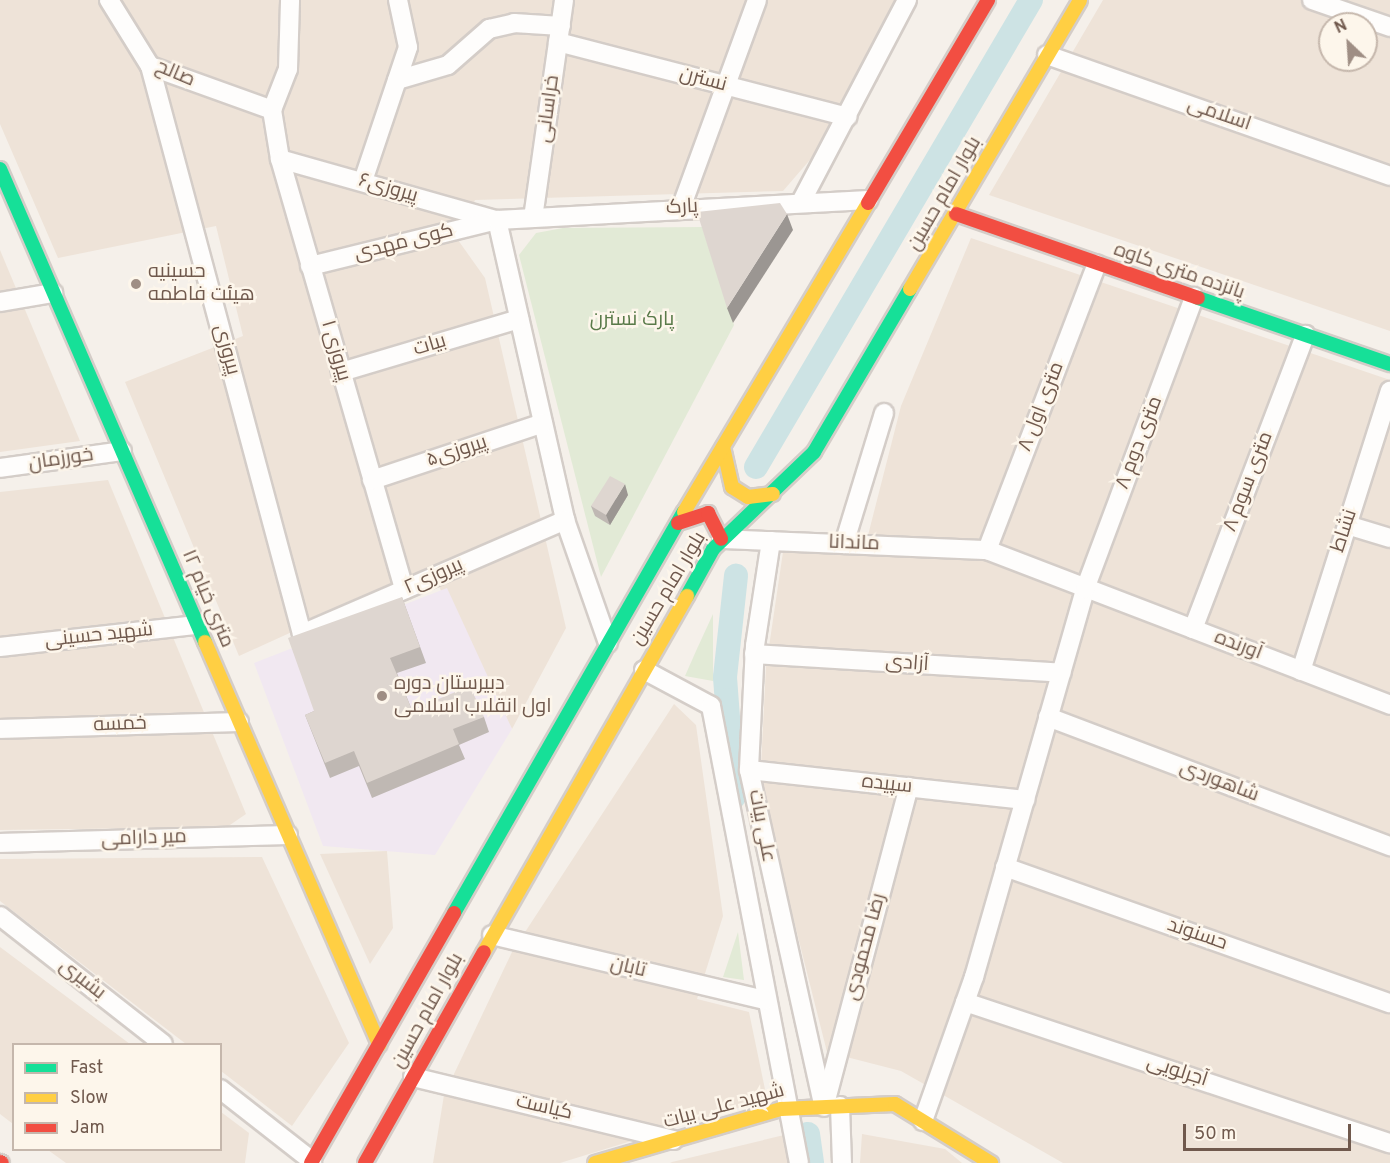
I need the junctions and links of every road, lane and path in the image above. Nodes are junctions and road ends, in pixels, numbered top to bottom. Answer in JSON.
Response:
{"nodes":[{"id":1,"x":109,"y":0,"type":"edge"},
{"id":2,"x":290,"y":0,"type":"edge"},
{"id":3,"x":398,"y":0,"type":"edge"},
{"id":4,"x":564,"y":0,"type":"edge"},
{"id":5,"x":757,"y":0,"type":"edge"},
{"id":6,"x":907,"y":0,"type":"edge"},
{"id":7,"x":988,"y":0,"type":"edge"},
{"id":8,"x":1080,"y":0,"type":"edge"},
{"id":9,"x":1312,"y":0,"type":"edge"},
{"id":10,"x":1390,"y":27,"type":"edge"},
{"id":11,"x":560,"y":34,"type":"junction"},
{"id":12,"x":1047,"y":55,"type":"junction"},
{"id":13,"x":150,"y":66,"type":"junction"},
{"id":14,"x":397,"y":80,"type":"junction"},
{"id":15,"x":726,"y":86,"type":"junction"},
{"id":16,"x":272,"y":110,"type":"junction"},
{"id":17,"x":847,"y":117,"type":"junction"},
{"id":18,"x":280,"y":159,"type":"junction"},
{"id":19,"x":0,"y":169,"type":"edge"},
{"id":20,"x":1390,"y":176,"type":"edge"},
{"id":21,"x":363,"y":182,"type":"junction"},
{"id":22,"x":868,"y":200,"type":"junction"},
{"id":23,"x":801,"y":202,"type":"junction"},
{"id":24,"x":681,"y":208,"type":"junction"},
{"id":25,"x":957,"y":214,"type":"junction"},
{"id":26,"x":533,"y":218,"type":"junction"},
{"id":27,"x":497,"y":220,"type":"junction"},
{"id":28,"x":1096,"y":264,"type":"junction"},
{"id":29,"x":310,"y":266,"type":"junction"},
{"id":30,"x":53,"y":293,"type":"junction"},
{"id":31,"x":1194,"y":297,"type":"junction"},
{"id":32,"x":0,"y":302,"type":"edge"},
{"id":33,"x":519,"y":319,"type":"junction"},
{"id":34,"x":1305,"y":335,"type":"junction"},
{"id":35,"x":1390,"y":364,"type":"edge"},
{"id":36,"x":341,"y":372,"type":"junction"},
{"id":37,"x":1390,"y":391,"type":"edge"},
{"id":38,"x":884,"y":413,"type":"dead end"},
{"id":39,"x":543,"y":423,"type":"junction"},
{"id":40,"x":723,"y":447,"type":"junction"},
{"id":41,"x":122,"y":451,"type":"junction"},
{"id":42,"x":0,"y":468,"type":"edge"},
{"id":43,"x":372,"y":480,"type":"junction"},
{"id":44,"x":773,"y":494,"type":"junction"},
{"id":45,"x":565,"y":520,"type":"junction"},
{"id":46,"x":678,"y":523,"type":"junction"},
{"id":47,"x":1347,"y":525,"type":"junction"},
{"id":48,"x":1390,"y":538,"type":"edge"},
{"id":49,"x":721,"y":539,"type":"junction"},
{"id":50,"x":771,"y":541,"type":"junction"},
{"id":51,"x":844,"y":544,"type":"junction"},
{"id":52,"x":987,"y":550,"type":"junction"},
{"id":53,"x":1085,"y":589,"type":"junction"},
{"id":54,"x":404,"y":590,"type":"junction"},
{"id":55,"x":197,"y":625,"type":"junction"},
{"id":56,"x":1193,"y":629,"type":"junction"},
{"id":57,"x":302,"y":634,"type":"joint"},
{"id":58,"x":608,"y":643,"type":"junction"},
{"id":59,"x":0,"y":647,"type":"edge"},
{"id":60,"x":754,"y":654,"type":"junction"},
{"id":61,"x":644,"y":670,"type":"junction"},
{"id":62,"x":1301,"y":671,"type":"junction"},
{"id":63,"x":1060,"y":673,"type":"junction"},
{"id":64,"x":1390,"y":705,"type":"edge"},
{"id":65,"x":1048,"y":717,"type":"junction"},
{"id":66,"x":239,"y":722,"type":"junction"},
{"id":67,"x":0,"y":729,"type":"edge"},
{"id":68,"x":749,"y":770,"type":"junction"},
{"id":69,"x":909,"y":787,"type":"junction"},
{"id":70,"x":1024,"y":800,"type":"junction"},
{"id":71,"x":288,"y":835,"type":"junction"},
{"id":72,"x":0,"y":843,"type":"edge"},
{"id":73,"x":1390,"y":846,"type":"edge"},
{"id":74,"x":1005,"y":867,"type":"junction"},
{"id":75,"x":0,"y":916,"type":"edge"},
{"id":76,"x":492,"y":935,"type":"junction"},
{"id":77,"x":765,"y":1000,"type":"junction"},
{"id":78,"x":965,"y":1002,"type":"junction"},
{"id":79,"x":1390,"y":1003,"type":"edge"},
{"id":80,"x":162,"y":1043,"type":"edge"},
{"id":81,"x":379,"y":1045,"type":"junction"},
{"id":82,"x":413,"y":1077,"type":"junction"},
{"id":83,"x":222,"y":1091,"type":"edge"},
{"id":84,"x":832,"y":1107,"type":"junction"},
{"id":85,"x":789,"y":1108,"type":"junction"},
{"id":86,"x":923,"y":1121,"type":"junction"},
{"id":87,"x":675,"y":1140,"type":"junction"},
{"id":88,"x":1390,"y":1143,"type":"edge"},
{"id":89,"x":312,"y":1162,"type":"edge"},
{"id":90,"x":365,"y":1163,"type":"edge"},
{"id":91,"x":596,"y":1163,"type":"edge"},
{"id":92,"x":799,"y":1163,"type":"edge"},
{"id":93,"x":842,"y":1163,"type":"edge"},
{"id":94,"x":992,"y":1163,"type":"edge"}],
"edges":[{"from":1,"to":13,"type":"street","name":"صالح"},
{"from":2,"to":16,"type":"street"},
{"from":3,"to":14,"type":"street"},
{"from":4,"to":11,"type":"street","name":"خراسانی"},
{"from":5,"to":15,"type":"street"},
{"from":6,"to":17,"type":"street"},
{"from":7,"to":22,"type":"main road","name":"بلوار امام حسین"},
{"from":8,"to":12,"type":"main road","name":"بلوار امام حسین"},
{"from":9,"to":10,"type":"street"},
{"from":11,"to":14,"type":"street","name":"نسترن"},
{"from":11,"to":15,"type":"street","name":"نسترن"},
{"from":11,"to":26,"type":"street","name":"خراسانی"},
{"from":12,"to":20,"type":"street","name":"اسلامی"},
{"from":12,"to":25,"type":"main road","name":"بلوار امام حسین"},
{"from":13,"to":16,"type":"street","name":"صالح"},
{"from":13,"to":57,"type":"street","name":"پیروزی"},
{"from":14,"to":21,"type":"street"},
{"from":15,"to":17,"type":"street","name":"نسترن"},
{"from":15,"to":24,"type":"street"},
{"from":16,"to":18,"type":"street","name":"پیروزی ۱"},
{"from":17,"to":23,"type":"street"},
{"from":18,"to":21,"type":"street","name":"پیروزی۶"},
{"from":18,"to":29,"type":"street","name":"پیروزی ۱"},
{"from":19,"to":30,"type":"main road","name":"۱۲ متری خیام"},
{"from":21,"to":27,"type":"street","name":"پیروزی۶"},
{"from":22,"to":23,"type":"street","name":"پارک"},
{"from":22,"to":40,"type":"main road","name":"بلوار امام حسین"},
{"from":23,"to":24,"type":"street","name":"پارک"},
{"from":24,"to":26,"type":"street","name":"پارک"},
{"from":25,"to":28,"type":"main road","name":"پانزده متری کاوه"},
{"from":25,"to":44,"type":"main road","name":"بلوار امام حسین"},
{"from":26,"to":27,"type":"street","name":"پارک"},
{"from":27,"to":29,"type":"street","name":"کوی مهدی"},
{"from":27,"to":33,"type":"street"},
{"from":28,"to":31,"type":"main road","name":"پانزده متری کاوه"},
{"from":28,"to":52,"type":"street","name":"۸ متری اول"},
{"from":29,"to":36,"type":"street","name":"پیروزی ۱"},
{"from":30,"to":32,"type":"street"},
{"from":30,"to":41,"type":"main road","name":"۱۲ متری خیام"},
{"from":31,"to":34,"type":"main road","name":"پانزده متری کاوه"},
{"from":31,"to":53,"type":"street","name":"۸ متری دوم"},
{"from":33,"to":36,"type":"street","name":"بیات"},
{"from":33,"to":39,"type":"street"},
{"from":34,"to":35,"type":"main road","name":"پانزده متری کاوه"},
{"from":34,"to":56,"type":"street","name":"۸ متری سوم"},
{"from":36,"to":43,"type":"street","name":"پیروزی ۱"},
{"from":37,"to":47,"type":"street","name":"نشاط"},
{"from":38,"to":51,"type":"street"},
{"from":39,"to":43,"type":"street","name":"پیروزی۵"},
{"from":39,"to":45,"type":"street"},
{"from":40,"to":44,"type":"main road"},
{"from":40,"to":46,"type":"main road","name":"بلوار امام حسین"},
{"from":41,"to":42,"type":"street","name":"خورزمان"},
{"from":41,"to":55,"type":"main road","name":"۱۲ متری خیام"},
{"from":43,"to":54,"type":"street","name":"پیروزی ۱"},
{"from":44,"to":49,"type":"main road","name":"بلوار امام حسین"},
{"from":45,"to":54,"type":"street","name":"پیروزی۲"},
{"from":45,"to":58,"type":"street"},
{"from":46,"to":49,"type":"main road"},
{"from":46,"to":58,"type":"main road","name":"بلوار امام حسین"},
{"from":47,"to":48,"type":"street"},
{"from":47,"to":62,"type":"street","name":"نشاط"},
{"from":49,"to":50,"type":"street","name":"ماندانا"},
{"from":49,"to":61,"type":"main road","name":"بلوار امام حسین"},
{"from":50,"to":51,"type":"street","name":"ماندانا"},
{"from":50,"to":60,"type":"street","name":"علی بیات"},
{"from":51,"to":52,"type":"street","name":"ماندانا"},
{"from":52,"to":53,"type":"street","name":"ماندانا"},
{"from":53,"to":56,"type":"street","name":"آورنده"},
{"from":53,"to":63,"type":"street"},
{"from":54,"to":57,"type":"street","name":"پیروزی۲"},
{"from":55,"to":59,"type":"street","name":"شهید حسینی"},
{"from":55,"to":66,"type":"main road","name":"۱۲ متری خیام"},
{"from":56,"to":62,"type":"street","name":"آورنده"},
{"from":58,"to":81,"type":"main road","name":"بلوار امام حسین"},
{"from":60,"to":63,"type":"street","name":"آزادی"},
{"from":60,"to":68,"type":"street","name":"علی بیات"},
{"from":61,"to":76,"type":"main road","name":"بلوار امام حسین"},
{"from":61,"to":77,"type":"street","name":"علی بیات"},
{"from":62,"to":64,"type":"street","name":"آورنده"},
{"from":63,"to":65,"type":"street"},
{"from":65,"to":70,"type":"street"},
{"from":65,"to":73,"type":"street","name":"شاهوردی"},
{"from":66,"to":67,"type":"street","name":"خمسه"},
{"from":66,"to":71,"type":"main road","name":"۱۲ متری خیام"},
{"from":68,"to":69,"type":"street","name":"سپیده"},
{"from":68,"to":84,"type":"street","name":"علی بیات"},
{"from":69,"to":70,"type":"street","name":"سپیده"},
{"from":69,"to":84,"type":"street","name":"رضا محمودی"},
{"from":70,"to":74,"type":"street"},
{"from":71,"to":72,"type":"street","name":"میر دارامی"},
{"from":71,"to":81,"type":"main road","name":"۱۲ متری خیام"},
{"from":74,"to":78,"type":"street"},
{"from":74,"to":79,"type":"street","name":"حسنوند"},
{"from":75,"to":80,"type":"street","name":"بشیری"},
{"from":76,"to":77,"type":"street","name":"تابان"},
{"from":76,"to":82,"type":"main road","name":"بلوار امام حسین"},
{"from":77,"to":85,"type":"street","name":"علی بیات"},
{"from":78,"to":86,"type":"street"},
{"from":78,"to":88,"type":"street","name":"آجرلویی"},
{"from":81,"to":89,"type":"main road","name":"بلوار امام حسین"},
{"from":82,"to":87,"type":"street","name":"کیاست"},
{"from":82,"to":90,"type":"main road","name":"بلوار امام حسین"},
{"from":83,"to":89,"type":"street"},
{"from":84,"to":85,"type":"main road","name":"شهید علی بیات"},
{"from":84,"to":86,"type":"main road","name":"شهید علی بیات"},
{"from":84,"to":93,"type":"street"},
{"from":85,"to":87,"type":"main road","name":"شهید علی بیات"},
{"from":85,"to":92,"type":"street","name":"علی بیات"},
{"from":86,"to":94,"type":"main road","name":"شهید علی بیات"},
{"from":87,"to":91,"type":"main road","name":"شهید علی بیات"}]}
